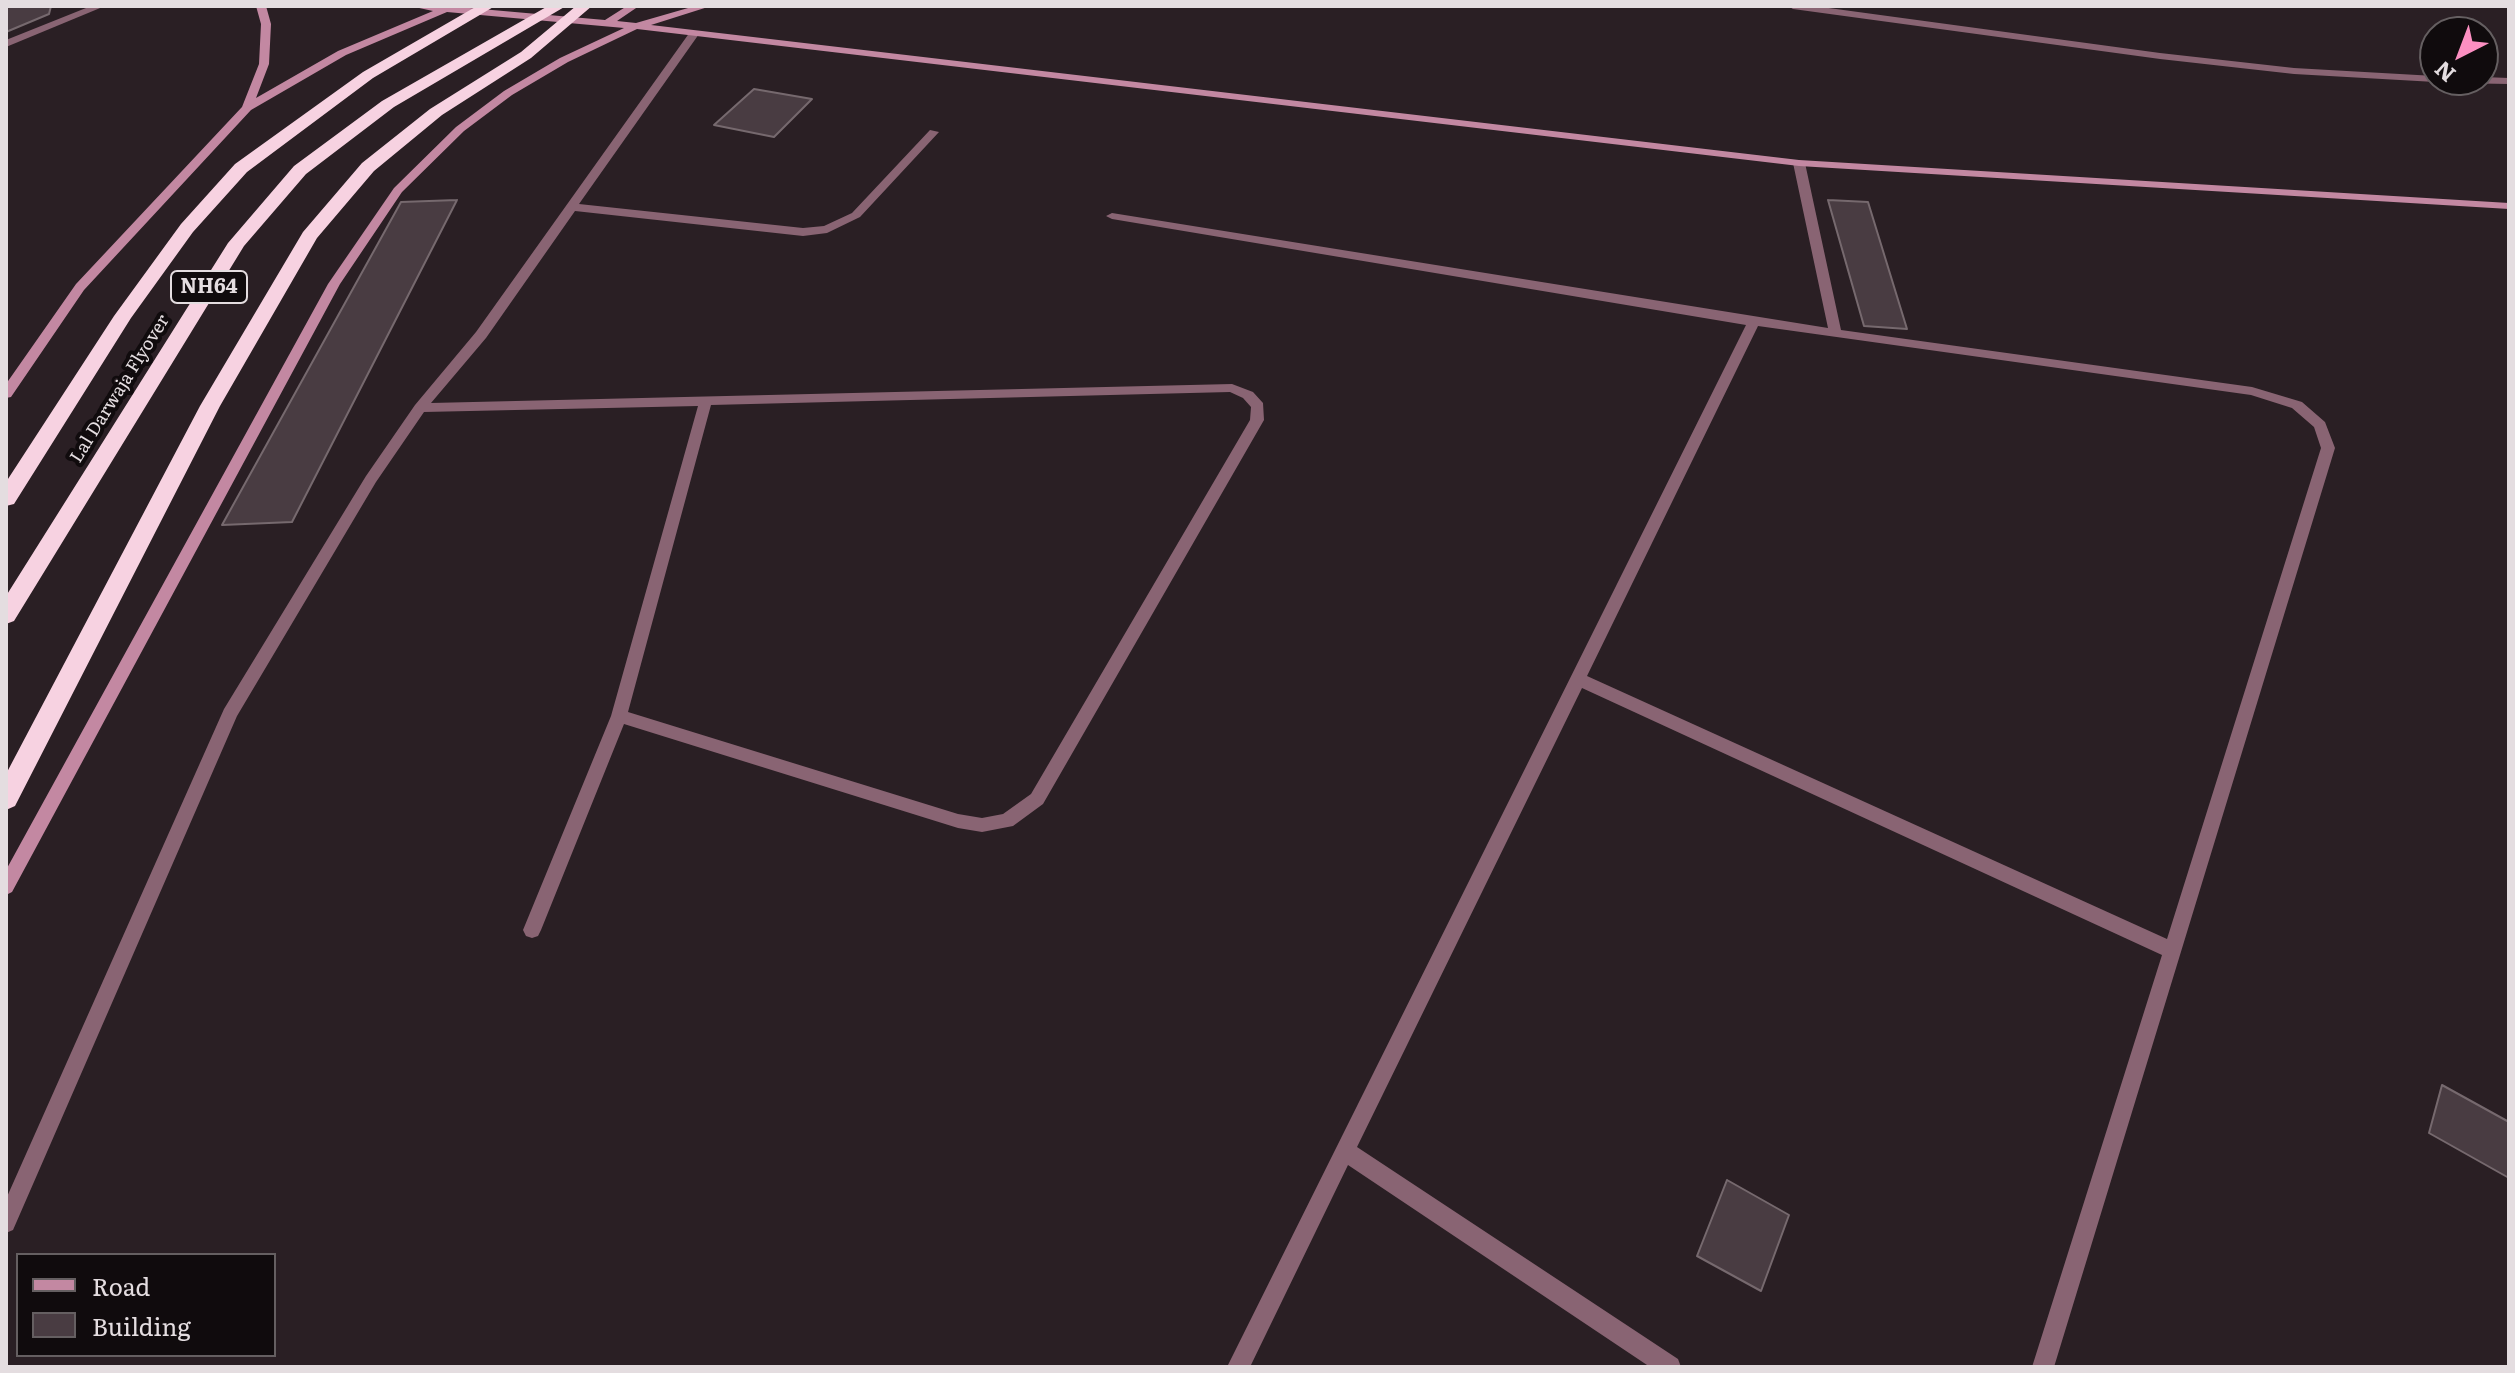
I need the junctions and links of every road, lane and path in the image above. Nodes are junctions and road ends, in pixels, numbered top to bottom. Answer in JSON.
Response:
{"nodes":[{"id":1,"x":100,"y":6,"type":"edge"},
{"id":2,"x":261,"y":6,"type":"edge"},
{"id":3,"x":415,"y":6,"type":"edge"},
{"id":4,"x":488,"y":6,"type":"edge"},
{"id":5,"x":559,"y":6,"type":"edge"},
{"id":6,"x":585,"y":6,"type":"edge"},
{"id":7,"x":634,"y":6,"type":"edge"},
{"id":8,"x":706,"y":6,"type":"edge"},
{"id":9,"x":1793,"y":6,"type":"edge"},
{"id":10,"x":446,"y":9,"type":"junction"},
{"id":11,"x":608,"y":23,"type":"junction"},
{"id":12,"x":636,"y":26,"type":"junction"},
{"id":13,"x":694,"y":34,"type":"junction"},
{"id":14,"x":6,"y":44,"type":"edge"},
{"id":15,"x":2419,"y":78,"type":"edge"},
{"id":16,"x":247,"y":108,"type":"junction"},
{"id":17,"x":934,"y":132,"type":"dead end"},
{"id":18,"x":1799,"y":163,"type":"junction"},
{"id":19,"x":2509,"y":206,"type":"edge"},
{"id":20,"x":573,"y":207,"type":"junction"},
{"id":21,"x":1112,"y":216,"type":"dead end"},
{"id":22,"x":1754,"y":322,"type":"junction"},
{"id":23,"x":1835,"y":332,"type":"junction"},
{"id":24,"x":6,"y":394,"type":"edge"},
{"id":25,"x":706,"y":399,"type":"junction"},
{"id":26,"x":420,"y":408,"type":"junction"},
{"id":27,"x":6,"y":499,"type":"edge"},
{"id":28,"x":6,"y":615,"type":"edge"},
{"id":29,"x":1578,"y":679,"type":"junction"},
{"id":30,"x":619,"y":716,"type":"junction"},
{"id":31,"x":6,"y":799,"type":"edge"},
{"id":32,"x":6,"y":887,"type":"edge"},
{"id":33,"x":532,"y":930,"type":"dead end"},
{"id":34,"x":2171,"y":950,"type":"junction"},
{"id":35,"x":1345,"y":1151,"type":"junction"},
{"id":36,"x":6,"y":1223,"type":"edge"},
{"id":37,"x":1238,"y":1367,"type":"edge"},
{"id":38,"x":1670,"y":1367,"type":"edge"},
{"id":39,"x":2043,"y":1367,"type":"edge"}],
"edges":[{"from":1,"to":14,"type":"street"},
{"from":2,"to":16,"type":"street"},
{"from":3,"to":10,"type":"street"},
{"from":4,"to":27,"type":"highway","name":"Lal Darwaja Flyover","number":"NH64"},
{"from":5,"to":28,"type":"highway","name":"Lal Darwaja Flyover","number":"NH64"},
{"from":6,"to":31,"type":"highway"},
{"from":7,"to":11,"type":"street"},
{"from":8,"to":12,"type":"street"},
{"from":9,"to":15,"type":"street"},
{"from":10,"to":11,"type":"street"},
{"from":10,"to":16,"type":"street"},
{"from":11,"to":12,"type":"street"},
{"from":12,"to":13,"type":"street"},
{"from":12,"to":32,"type":"street"},
{"from":13,"to":18,"type":"street"},
{"from":13,"to":20,"type":"street"},
{"from":16,"to":24,"type":"street"},
{"from":17,"to":20,"type":"street"},
{"from":18,"to":19,"type":"street"},
{"from":18,"to":23,"type":"street"},
{"from":20,"to":26,"type":"street"},
{"from":21,"to":22,"type":"street"},
{"from":22,"to":23,"type":"street"},
{"from":22,"to":29,"type":"street"},
{"from":23,"to":34,"type":"street"},
{"from":25,"to":26,"type":"street"},
{"from":25,"to":30,"type":"street"},
{"from":25,"to":30,"type":"street"},
{"from":26,"to":36,"type":"street"},
{"from":29,"to":34,"type":"street"},
{"from":29,"to":35,"type":"street"},
{"from":30,"to":33,"type":"street"},
{"from":34,"to":39,"type":"street"},
{"from":35,"to":37,"type":"street"},
{"from":35,"to":38,"type":"street"}]}
